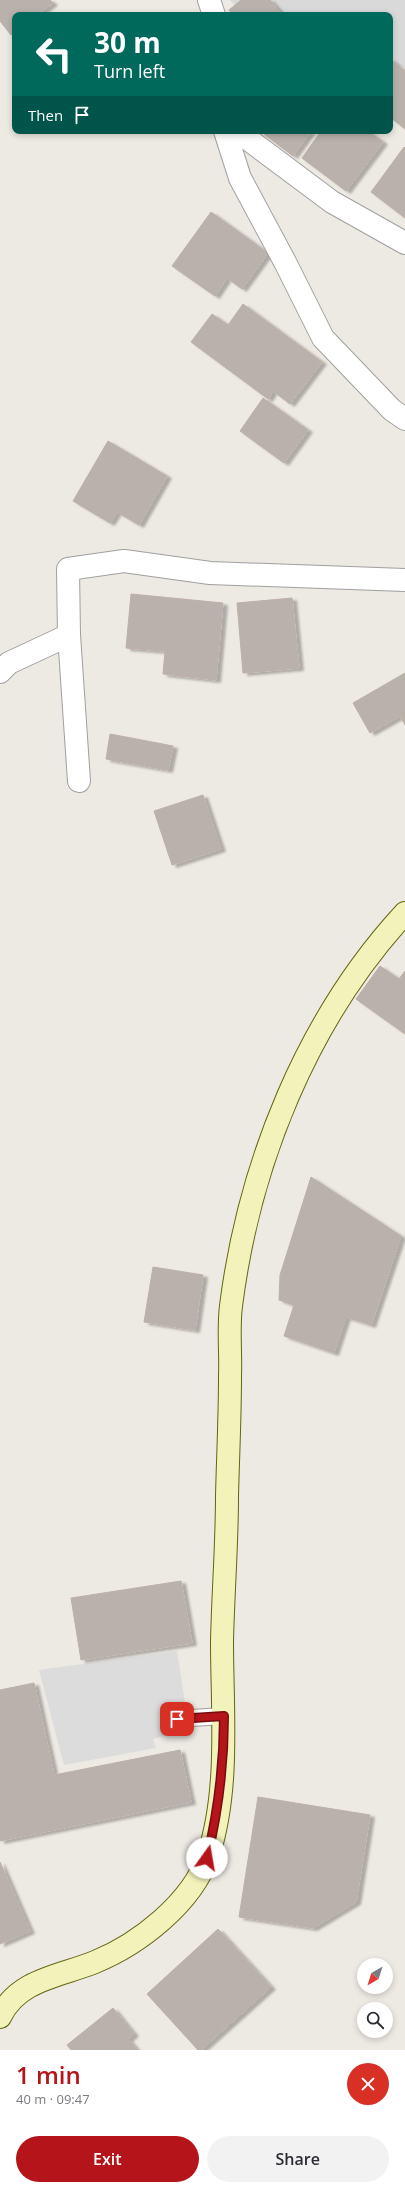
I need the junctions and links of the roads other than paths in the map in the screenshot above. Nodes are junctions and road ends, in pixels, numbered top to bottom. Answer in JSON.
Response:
{"nodes":[{"id":1,"x":209,"y":0,"type":"edge"},
{"id":2,"x":213,"y":12,"type":"edge"},
{"id":3,"x":226,"y":134,"type":"edge"},
{"id":4,"x":241,"y":134,"type":"edge"},
{"id":5,"x":405,"y":243,"type":"edge"},
{"id":6,"x":405,"y":419,"type":"edge"},
{"id":7,"x":405,"y":580,"type":"edge"},
{"id":8,"x":69,"y":635,"type":"junction"},
{"id":9,"x":0,"y":672,"type":"edge"},
{"id":10,"x":79,"y":781,"type":"dead end"},
{"id":11,"x":405,"y":913,"type":"edge"},
{"id":12,"x":224,"y":1716,"type":"junction"},
{"id":13,"x":177,"y":1719,"type":"dead end"},
{"id":14,"x":0,"y":2017,"type":"edge"}],
"edges":[{"from":1,"to":2,"type":"street"},
{"from":3,"to":6,"type":"street"},
{"from":4,"to":5,"type":"street"},
{"from":7,"to":8,"type":"street"},
{"from":8,"to":9,"type":"street"},
{"from":8,"to":10,"type":"street"},
{"from":11,"to":12,"type":"street"},
{"from":12,"to":13,"type":"lane"},
{"from":12,"to":14,"type":"street"}]}
